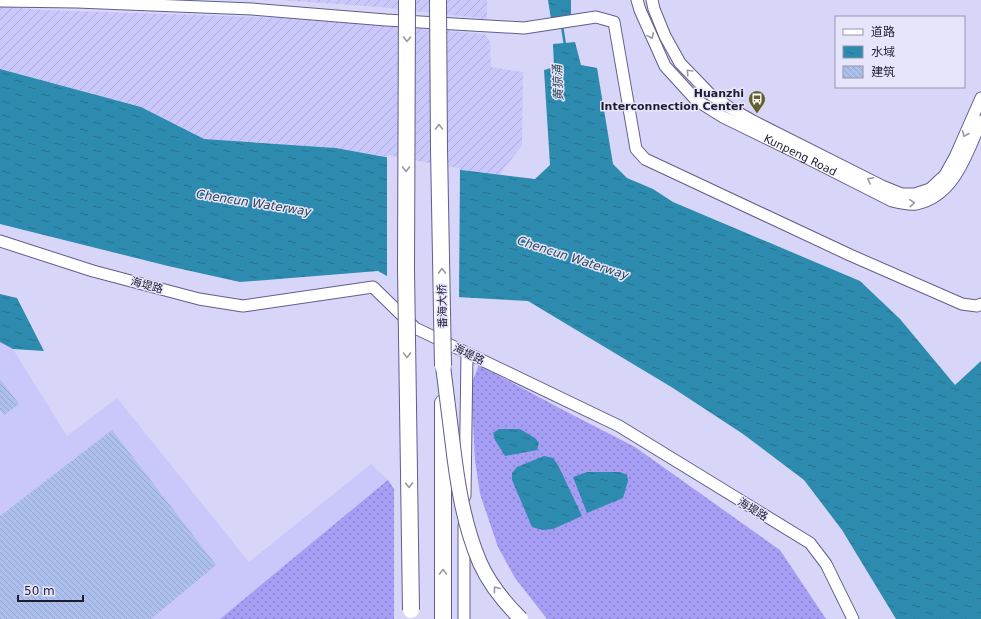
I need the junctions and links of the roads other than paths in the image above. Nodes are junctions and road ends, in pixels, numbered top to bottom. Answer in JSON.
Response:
{"nodes":[{"id":1,"x":407,"y":0,"type":"edge"},
{"id":2,"x":438,"y":0,"type":"edge"},
{"id":3,"x":445,"y":0,"type":"edge"},
{"id":4,"x":637,"y":0,"type":"edge"},
{"id":5,"x":652,"y":0,"type":"edge"},
{"id":6,"x":0,"y":1,"type":"edge"},
{"id":7,"x":438,"y":46,"type":"junction"},
{"id":8,"x":981,"y":98,"type":"edge"},
{"id":9,"x":981,"y":121,"type":"edge"},
{"id":10,"x":0,"y":241,"type":"edge"},
{"id":11,"x":981,"y":304,"type":"edge"},
{"id":12,"x":467,"y":353,"type":"junction"},
{"id":13,"x":443,"y":366,"type":"junction"},
{"id":14,"x":411,"y":615,"type":"edge"},
{"id":15,"x":443,"y":615,"type":"edge"},
{"id":16,"x":464,"y":619,"type":"edge"},
{"id":17,"x":521,"y":619,"type":"edge"},
{"id":18,"x":853,"y":619,"type":"edge"}],
"edges":[{"from":1,"to":14,"type":"highway","one_way":true,"bridge":true},
{"from":2,"to":7,"type":"highway","name":"番海大桥","bridge":true},
{"from":3,"to":7,"type":"main road","bridge":true},
{"from":4,"to":9,"type":"street","name":"Kunpeng Road","one_way":true},
{"from":8,"to":5,"type":"street","name":"Kunpeng Road","one_way":true},
{"from":6,"to":11,"type":"street"},
{"from":13,"to":7,"type":"highway","name":"番海大桥","one_way":true,"bridge":true},
{"from":10,"to":12,"type":"street","name":"海堤路"},
{"from":12,"to":16,"type":"street"},
{"from":12,"to":18,"type":"street","name":"海堤路"},
{"from":15,"to":13,"type":"highway","name":"番海大桥","one_way":true,"bridge":true},
{"from":17,"to":13,"type":"main road","one_way":true,"bridge":true}]}
